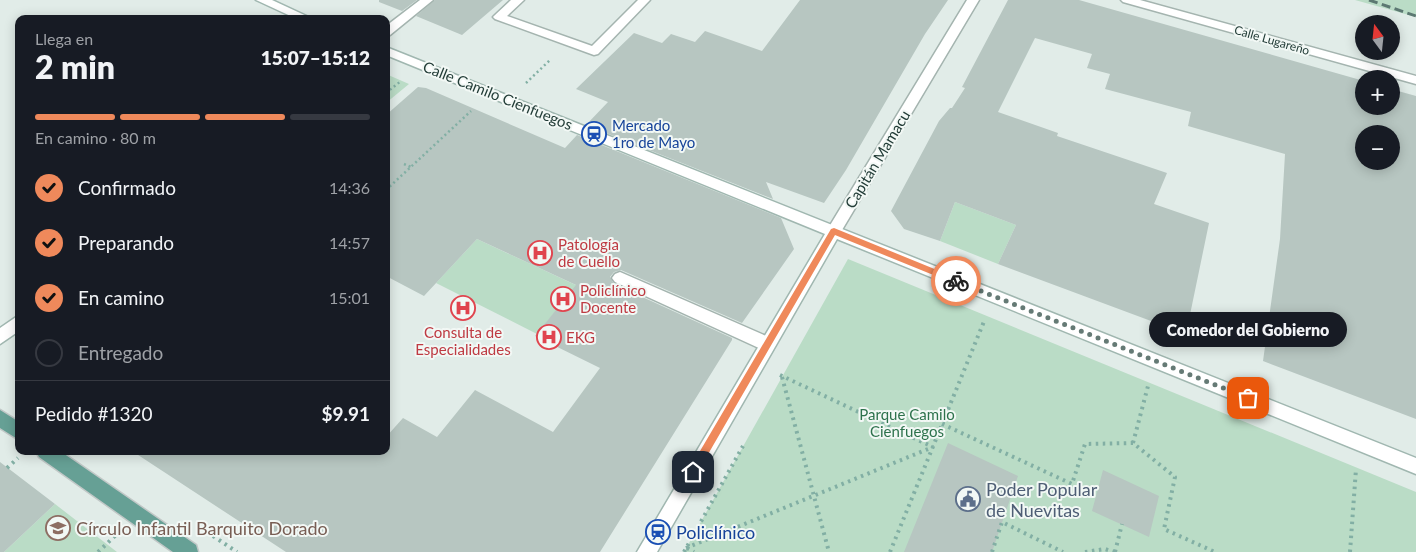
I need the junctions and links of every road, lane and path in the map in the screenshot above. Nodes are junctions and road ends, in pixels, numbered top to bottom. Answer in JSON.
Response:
{"nodes":[{"id":1,"x":262,"y":0,"type":"edge"},
{"id":2,"x":427,"y":0,"type":"edge"},
{"id":3,"x":518,"y":0,"type":"edge"},
{"id":4,"x":644,"y":0,"type":"edge"},
{"id":5,"x":973,"y":0,"type":"edge"},
{"id":6,"x":1127,"y":0,"type":"edge"},
{"id":7,"x":298,"y":15,"type":"edge"},
{"id":8,"x":390,"y":29,"type":"edge"},
{"id":9,"x":569,"y":42,"type":"junction"},
{"id":10,"x":390,"y":53,"type":"edge"},
{"id":11,"x":1416,"y":80,"type":"edge"},
{"id":12,"x":390,"y":87,"type":"edge"},
{"id":13,"x":393,"y":88,"type":"dead end"},
{"id":14,"x":492,"y":92,"type":"junction"},
{"id":15,"x":509,"y":99,"type":"junction"},
{"id":16,"x":404,"y":164,"type":"dead end"},
{"id":17,"x":411,"y":167,"type":"junction"},
{"id":18,"x":390,"y":186,"type":"edge"},
{"id":19,"x":834,"y":232,"type":"junction"},
{"id":20,"x":620,"y":278,"type":"dead end"},
{"id":21,"x":978,"y":312,"type":"dead end"},
{"id":22,"x":15,"y":325,"type":"edge"},
{"id":23,"x":0,"y":337,"type":"edge"},
{"id":24,"x":767,"y":344,"type":"junction"},
{"id":25,"x":1155,"y":361,"type":"junction"},
{"id":26,"x":756,"y":364,"type":"junction"},
{"id":27,"x":787,"y":368,"type":"dead end"},
{"id":28,"x":782,"y":376,"type":"junction"},
{"id":29,"x":777,"y":385,"type":"dead end"},
{"id":30,"x":0,"y":418,"type":"edge"},
{"id":31,"x":942,"y":424,"type":"junction"},
{"id":32,"x":15,"y":429,"type":"edge"},
{"id":33,"x":1133,"y":443,"type":"junction"},
{"id":34,"x":1359,"y":443,"type":"junction"},
{"id":35,"x":744,"y":445,"type":"dead end"},
{"id":36,"x":933,"y":447,"type":"junction"},
{"id":37,"x":51,"y":455,"type":"edge"},
{"id":38,"x":1348,"y":464,"type":"dead end"},
{"id":39,"x":1416,"y":466,"type":"edge"},
{"id":40,"x":1356,"y":468,"type":"junction"},
{"id":41,"x":1365,"y":471,"type":"dead end"},
{"id":42,"x":814,"y":496,"type":"junction"},
{"id":43,"x":1122,"y":524,"type":"dead end"},
{"id":44,"x":685,"y":550,"type":"edge"},
{"id":45,"x":189,"y":552,"type":"edge"},
{"id":46,"x":646,"y":552,"type":"edge"},
{"id":47,"x":829,"y":552,"type":"edge"},
{"id":48,"x":890,"y":552,"type":"edge"},
{"id":49,"x":992,"y":552,"type":"edge"},
{"id":50,"x":1063,"y":552,"type":"edge"},
{"id":51,"x":1085,"y":552,"type":"edge"},
{"id":52,"x":1115,"y":552,"type":"edge"},
{"id":53,"x":1215,"y":552,"type":"edge"},
{"id":54,"x":1350,"y":552,"type":"edge"}],
"edges":[{"from":1,"to":7,"type":"street"},
{"from":2,"to":8,"type":"street"},
{"from":3,"to":9,"type":"street"},
{"from":4,"to":9,"type":"street"},
{"from":5,"to":19,"type":"street","name":"Capitán Mamacu"},
{"from":6,"to":11,"type":"street","name":"Calle Lugareño"},
{"from":9,"to":15,"type":"path"},
{"from":10,"to":14,"type":"street","name":"Calle Camilo Cienfuegos"},
{"from":12,"to":13,"type":"path"},
{"from":14,"to":15,"type":"street","name":"Calle Camilo Cienfuegos"},
{"from":14,"to":17,"type":"path"},
{"from":15,"to":19,"type":"street","name":"Calle Camilo Cienfuegos"},
{"from":16,"to":17,"type":"path"},
{"from":17,"to":18,"type":"path"},
{"from":19,"to":24,"type":"street","name":"Capitán Mamacu"},
{"from":19,"to":25,"type":"street","name":"Calle Camilo Cienfuegos"},
{"from":20,"to":24,"type":"street"},
{"from":21,"to":31,"type":"path"},
{"from":22,"to":23,"type":"street"},
{"from":24,"to":26,"type":"street","name":"Capitán Mamacu"},
{"from":25,"to":33,"type":"path"},
{"from":25,"to":34,"type":"street","name":"Calle Camilo Cienfuegos"},
{"from":26,"to":28,"type":"path"},
{"from":26,"to":46,"type":"street","name":"Capitán Mamacu"},
{"from":27,"to":28,"type":"path"},
{"from":28,"to":29,"type":"path"},
{"from":28,"to":36,"type":"path"},
{"from":28,"to":42,"type":"path"},
{"from":30,"to":32,"type":"main road"},
{"from":31,"to":33,"type":"path"},
{"from":31,"to":36,"type":"path"},
{"from":33,"to":53,"type":"path"},
{"from":34,"to":39,"type":"street","name":"Calle Camilo Cienfuegos"},
{"from":34,"to":40,"type":"path"},
{"from":35,"to":44,"type":"path"},
{"from":36,"to":42,"type":"path"},
{"from":36,"to":48,"type":"path"},
{"from":37,"to":45,"type":"main road"},
{"from":38,"to":40,"type":"path"},
{"from":40,"to":41,"type":"path"},
{"from":40,"to":54,"type":"path"},
{"from":42,"to":44,"type":"path"},
{"from":42,"to":47,"type":"path"},
{"from":43,"to":52,"type":"path"},
{"from":49,"to":50,"type":"path"},
{"from":51,"to":52,"type":"path"}]}
